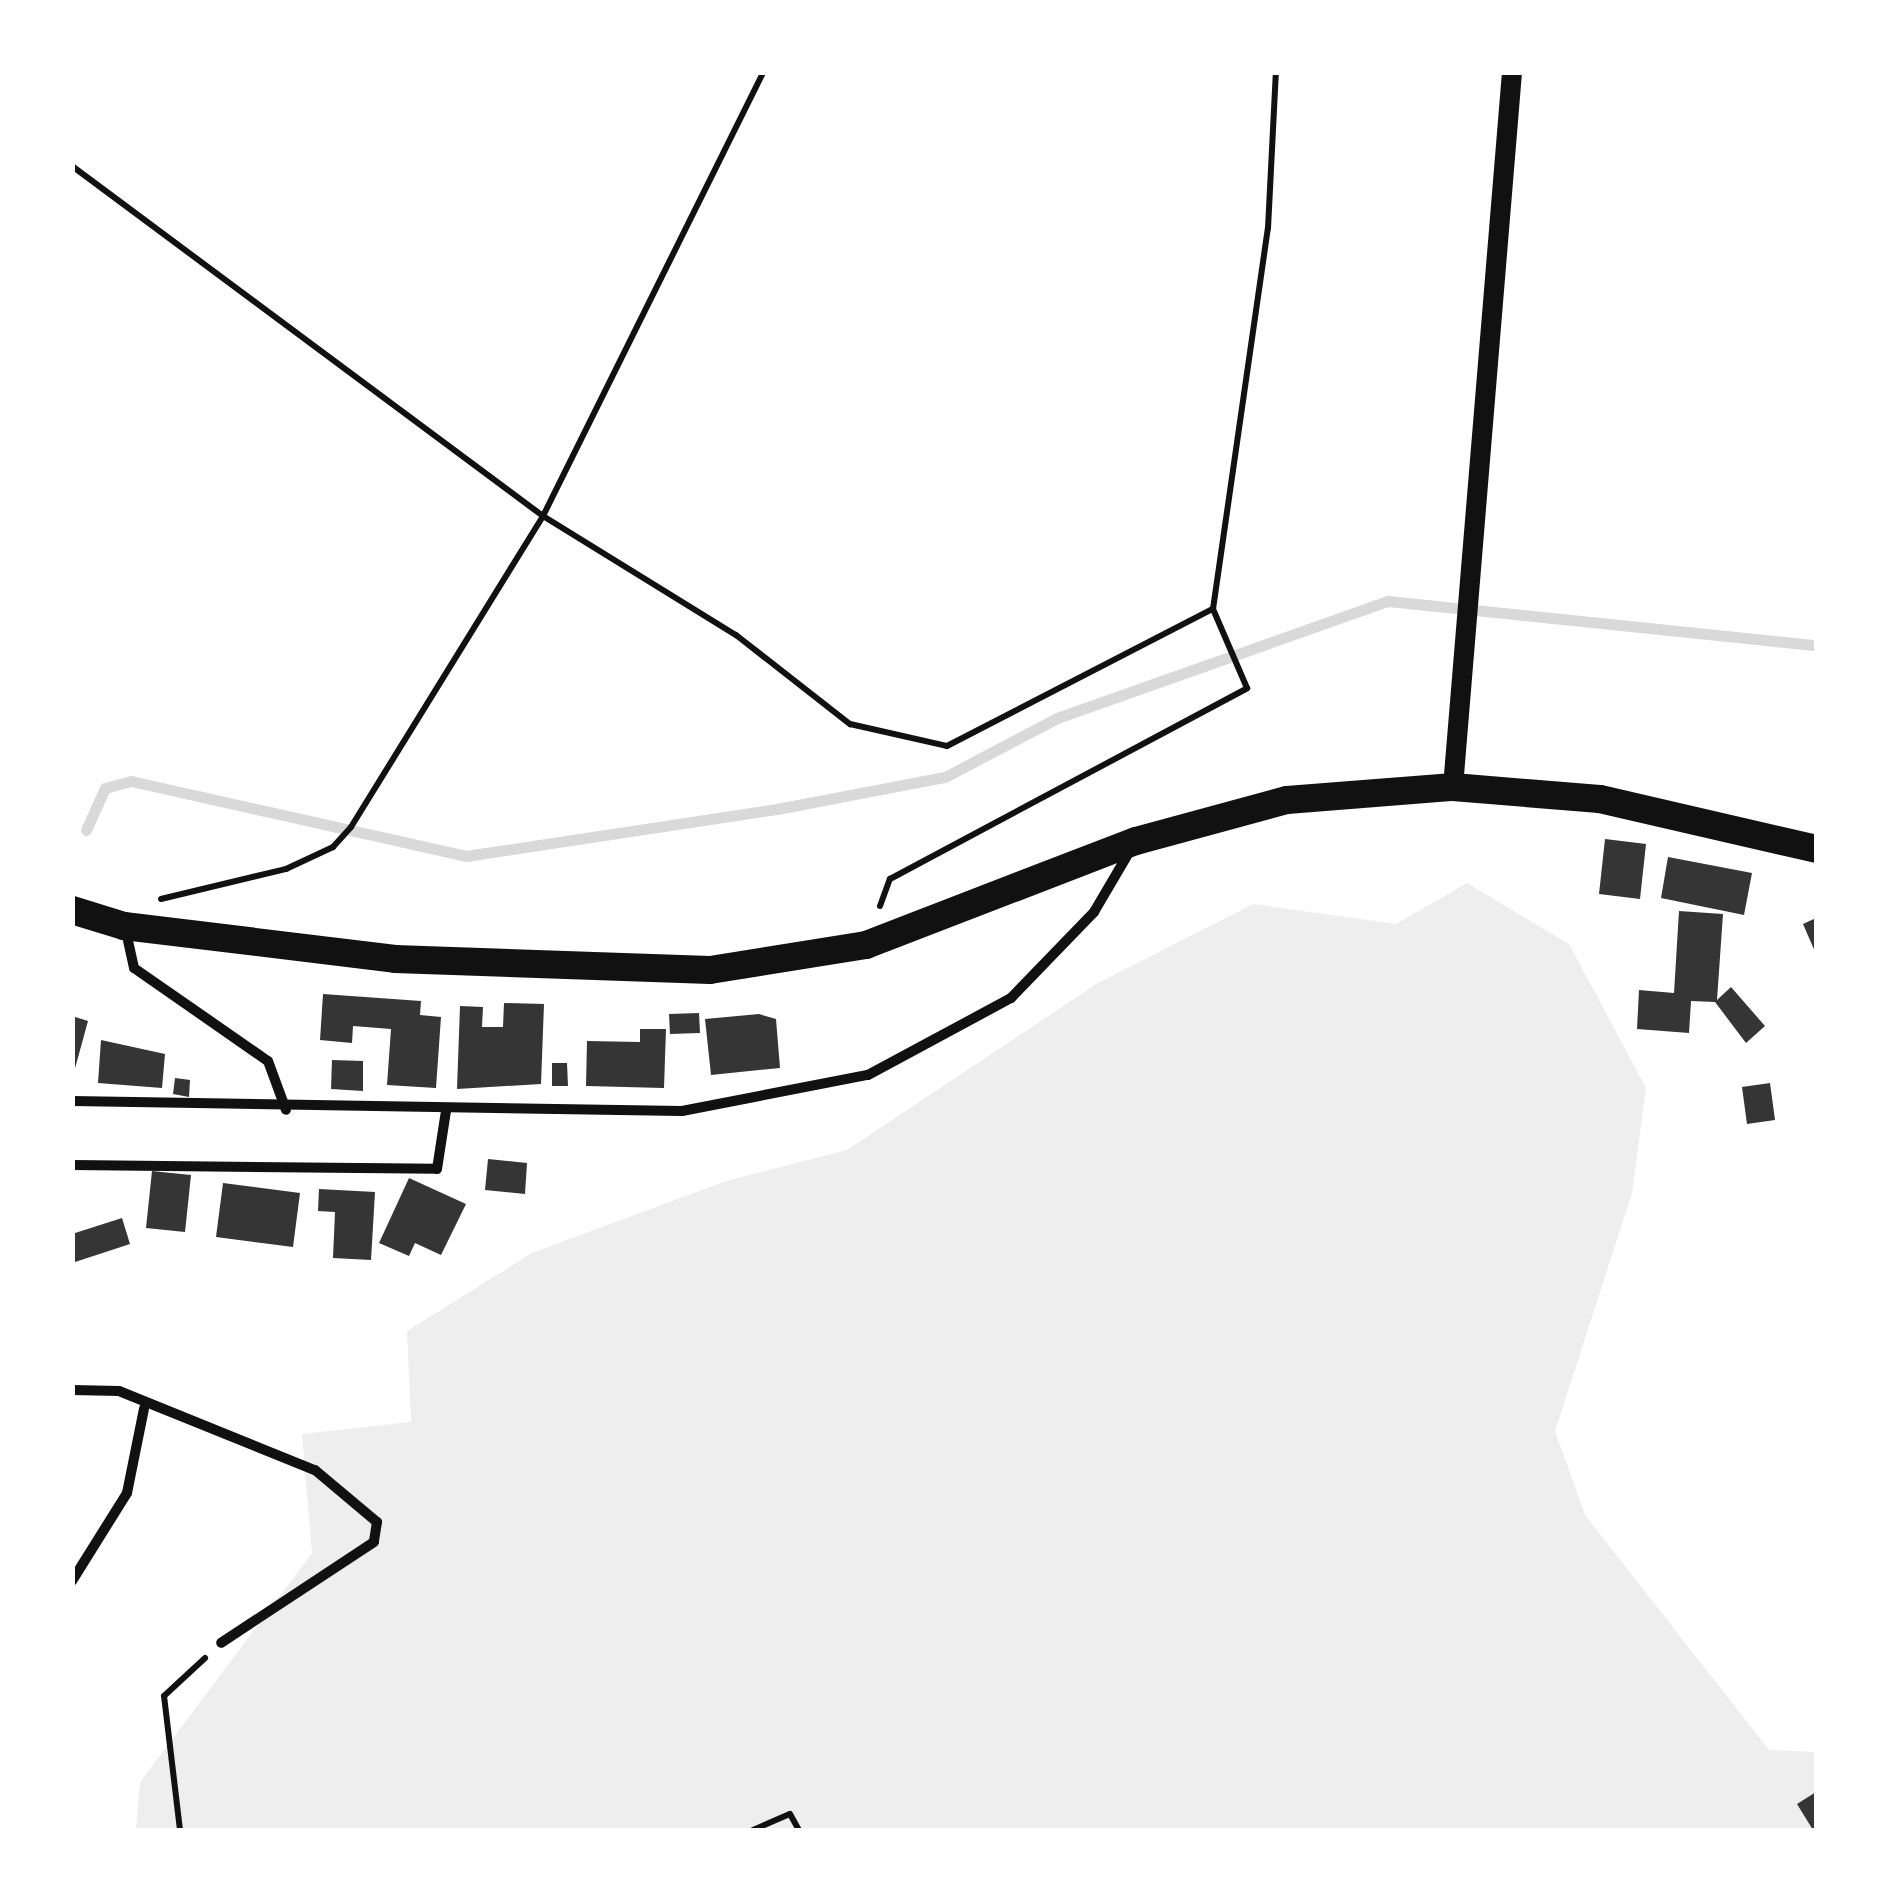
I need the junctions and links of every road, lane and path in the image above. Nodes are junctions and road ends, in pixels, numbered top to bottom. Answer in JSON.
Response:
{"nodes":[{"id":1,"x":764,"y":72,"type":"edge"},
{"id":2,"x":1276,"y":72,"type":"edge"},
{"id":3,"x":1512,"y":72,"type":"edge"},
{"id":4,"x":72,"y":166,"type":"edge"},
{"id":5,"x":543,"y":516,"type":"junction"},
{"id":6,"x":1213,"y":610,"type":"junction"},
{"id":7,"x":1453,"y":787,"type":"junction"},
{"id":8,"x":1136,"y":841,"type":"junction"},
{"id":9,"x":1816,"y":849,"type":"edge"},
{"id":10,"x":72,"y":910,"type":"edge"},
{"id":11,"x":124,"y":926,"type":"junction"},
{"id":12,"x":866,"y":944,"type":"junction"},
{"id":13,"x":72,"y":1101,"type":"edge"},
{"id":14,"x":286,"y":1110,"type":"junction"},
{"id":15,"x":446,"y":1111,"type":"junction"},
{"id":16,"x":72,"y":1166,"type":"edge"},
{"id":17,"x":72,"y":1390,"type":"edge"},
{"id":18,"x":144,"y":1408,"type":"junction"},
{"id":19,"x":72,"y":1582,"type":"edge"},
{"id":20,"x":221,"y":1644,"type":"joint"},
{"id":21,"x":180,"y":1830,"type":"edge"},
{"id":22,"x":752,"y":1830,"type":"edge"},
{"id":23,"x":799,"y":1830,"type":"edge"}],
"edges":[{"from":1,"to":5,"type":"path"},
{"from":2,"to":6,"type":"path"},
{"from":3,"to":7,"type":"main road"},
{"from":4,"to":5,"type":"path"},
{"from":5,"to":6,"type":"path"},
{"from":5,"to":11,"type":"path"},
{"from":6,"to":12,"type":"path"},
{"from":7,"to":8,"type":"highway"},
{"from":7,"to":9,"type":"highway"},
{"from":8,"to":12,"type":"highway"},
{"from":8,"to":15,"type":"street"},
{"from":10,"to":11,"type":"highway"},
{"from":11,"to":12,"type":"highway"},
{"from":11,"to":14,"type":"street"},
{"from":13,"to":14,"type":"street"},
{"from":14,"to":15,"type":"street"},
{"from":15,"to":16,"type":"street"},
{"from":17,"to":18,"type":"street"},
{"from":18,"to":19,"type":"street"},
{"from":18,"to":20,"type":"street"},
{"from":20,"to":21,"type":"path"},
{"from":22,"to":23,"type":"path"}]}
